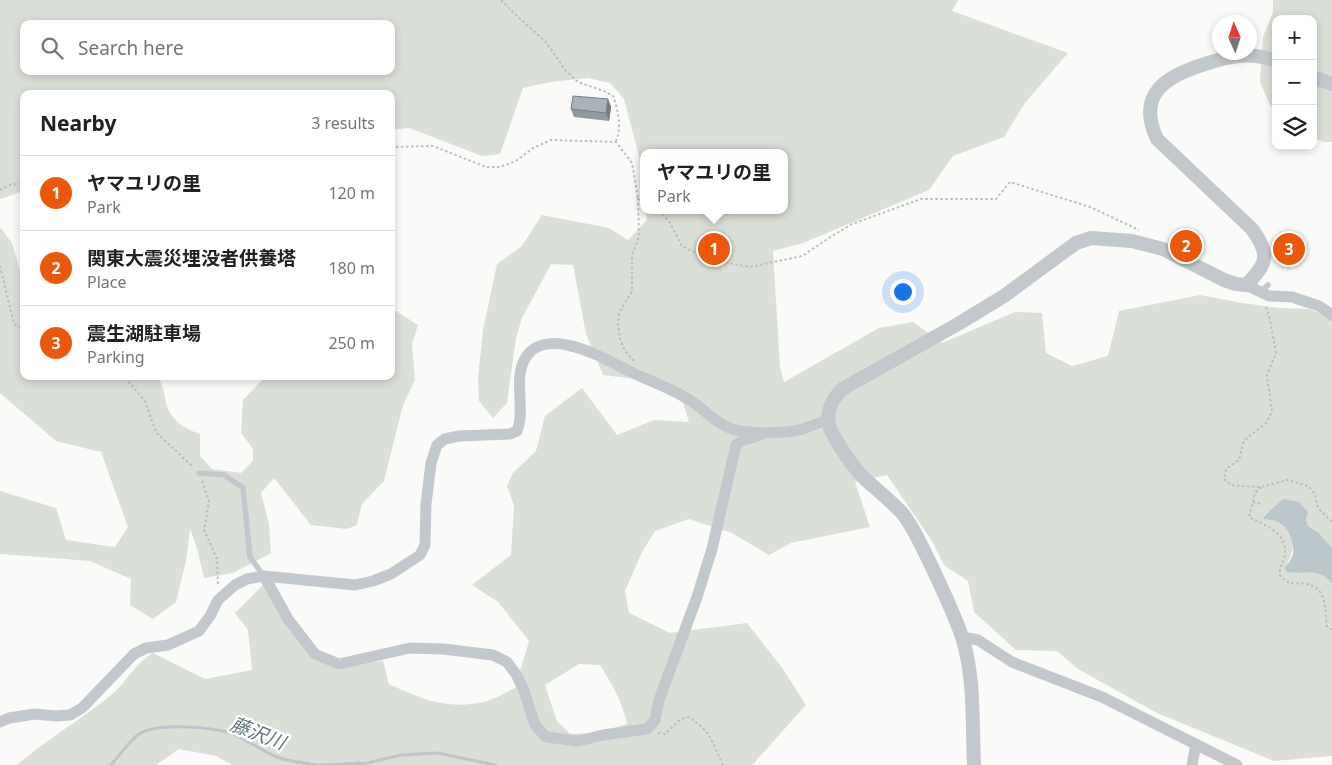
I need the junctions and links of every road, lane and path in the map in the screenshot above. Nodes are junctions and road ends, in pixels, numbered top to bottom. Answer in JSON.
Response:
{"nodes":[{"id":1,"x":501,"y":0,"type":"edge"},
{"id":2,"x":1272,"y":60,"type":"edge"},
{"id":3,"x":1317,"y":78,"type":"edge"},
{"id":4,"x":1332,"y":84,"type":"edge"},
{"id":5,"x":616,"y":142,"type":"junction"},
{"id":6,"x":395,"y":147,"type":"edge"},
{"id":7,"x":20,"y":183,"type":"edge"},
{"id":8,"x":0,"y":190,"type":"edge"},
{"id":9,"x":638,"y":198,"type":"joint"},
{"id":10,"x":662,"y":214,"type":"edge"},
{"id":11,"x":1139,"y":230,"type":"dead end"},
{"id":12,"x":0,"y":266,"type":"edge"},
{"id":13,"x":1246,"y":286,"type":"junction"},
{"id":14,"x":1266,"y":291,"type":"junction"},
{"id":15,"x":1332,"y":315,"type":"edge"},
{"id":16,"x":20,"y":327,"type":"edge"},
{"id":17,"x":636,"y":374,"type":"junction"},
{"id":18,"x":127,"y":380,"type":"edge"},
{"id":19,"x":828,"y":420,"type":"junction"},
{"id":20,"x":763,"y":433,"type":"junction"},
{"id":21,"x":199,"y":473,"type":"junction"},
{"id":22,"x":1261,"y":487,"type":"junction"},
{"id":23,"x":1253,"y":502,"type":"junction"},
{"id":24,"x":1261,"y":504,"type":"dead end"},
{"id":25,"x":1332,"y":522,"type":"edge"},
{"id":26,"x":264,"y":576,"type":"junction"},
{"id":27,"x":218,"y":600,"type":"junction"},
{"id":28,"x":1332,"y":630,"type":"edge"},
{"id":29,"x":962,"y":637,"type":"junction"},
{"id":30,"x":0,"y":722,"type":"edge"},
{"id":31,"x":651,"y":726,"type":"junction"},
{"id":32,"x":1196,"y":744,"type":"junction"},
{"id":33,"x":723,"y":765,"type":"edge"},
{"id":34,"x":974,"y":765,"type":"edge"},
{"id":35,"x":1192,"y":765,"type":"edge"},
{"id":36,"x":1237,"y":765,"type":"edge"}],
"edges":[{"from":1,"to":5,"type":"path"},
{"from":2,"to":13,"type":"street"},
{"from":3,"to":4,"type":"street"},
{"from":5,"to":6,"type":"path"},
{"from":5,"to":9,"type":"path"},
{"from":7,"to":8,"type":"path"},
{"from":9,"to":17,"type":"path"},
{"from":10,"to":11,"type":"path"},
{"from":12,"to":16,"type":"path"},
{"from":13,"to":14,"type":"street"},
{"from":13,"to":19,"type":"street"},
{"from":14,"to":15,"type":"street"},
{"from":14,"to":22,"type":"path"},
{"from":17,"to":20,"type":"street"},
{"from":17,"to":26,"type":"street"},
{"from":18,"to":21,"type":"path"},
{"from":19,"to":20,"type":"street"},
{"from":19,"to":29,"type":"street"},
{"from":20,"to":31,"type":"street"},
{"from":21,"to":26,"type":"lane"},
{"from":21,"to":27,"type":"path"},
{"from":22,"to":23,"type":"path"},
{"from":22,"to":25,"type":"path"},
{"from":23,"to":24,"type":"path"},
{"from":23,"to":28,"type":"path"},
{"from":26,"to":27,"type":"street"},
{"from":26,"to":31,"type":"street"},
{"from":27,"to":30,"type":"street"},
{"from":29,"to":32,"type":"street"},
{"from":29,"to":34,"type":"street"},
{"from":31,"to":33,"type":"path"},
{"from":32,"to":35,"type":"street"},
{"from":32,"to":36,"type":"street"}]}
